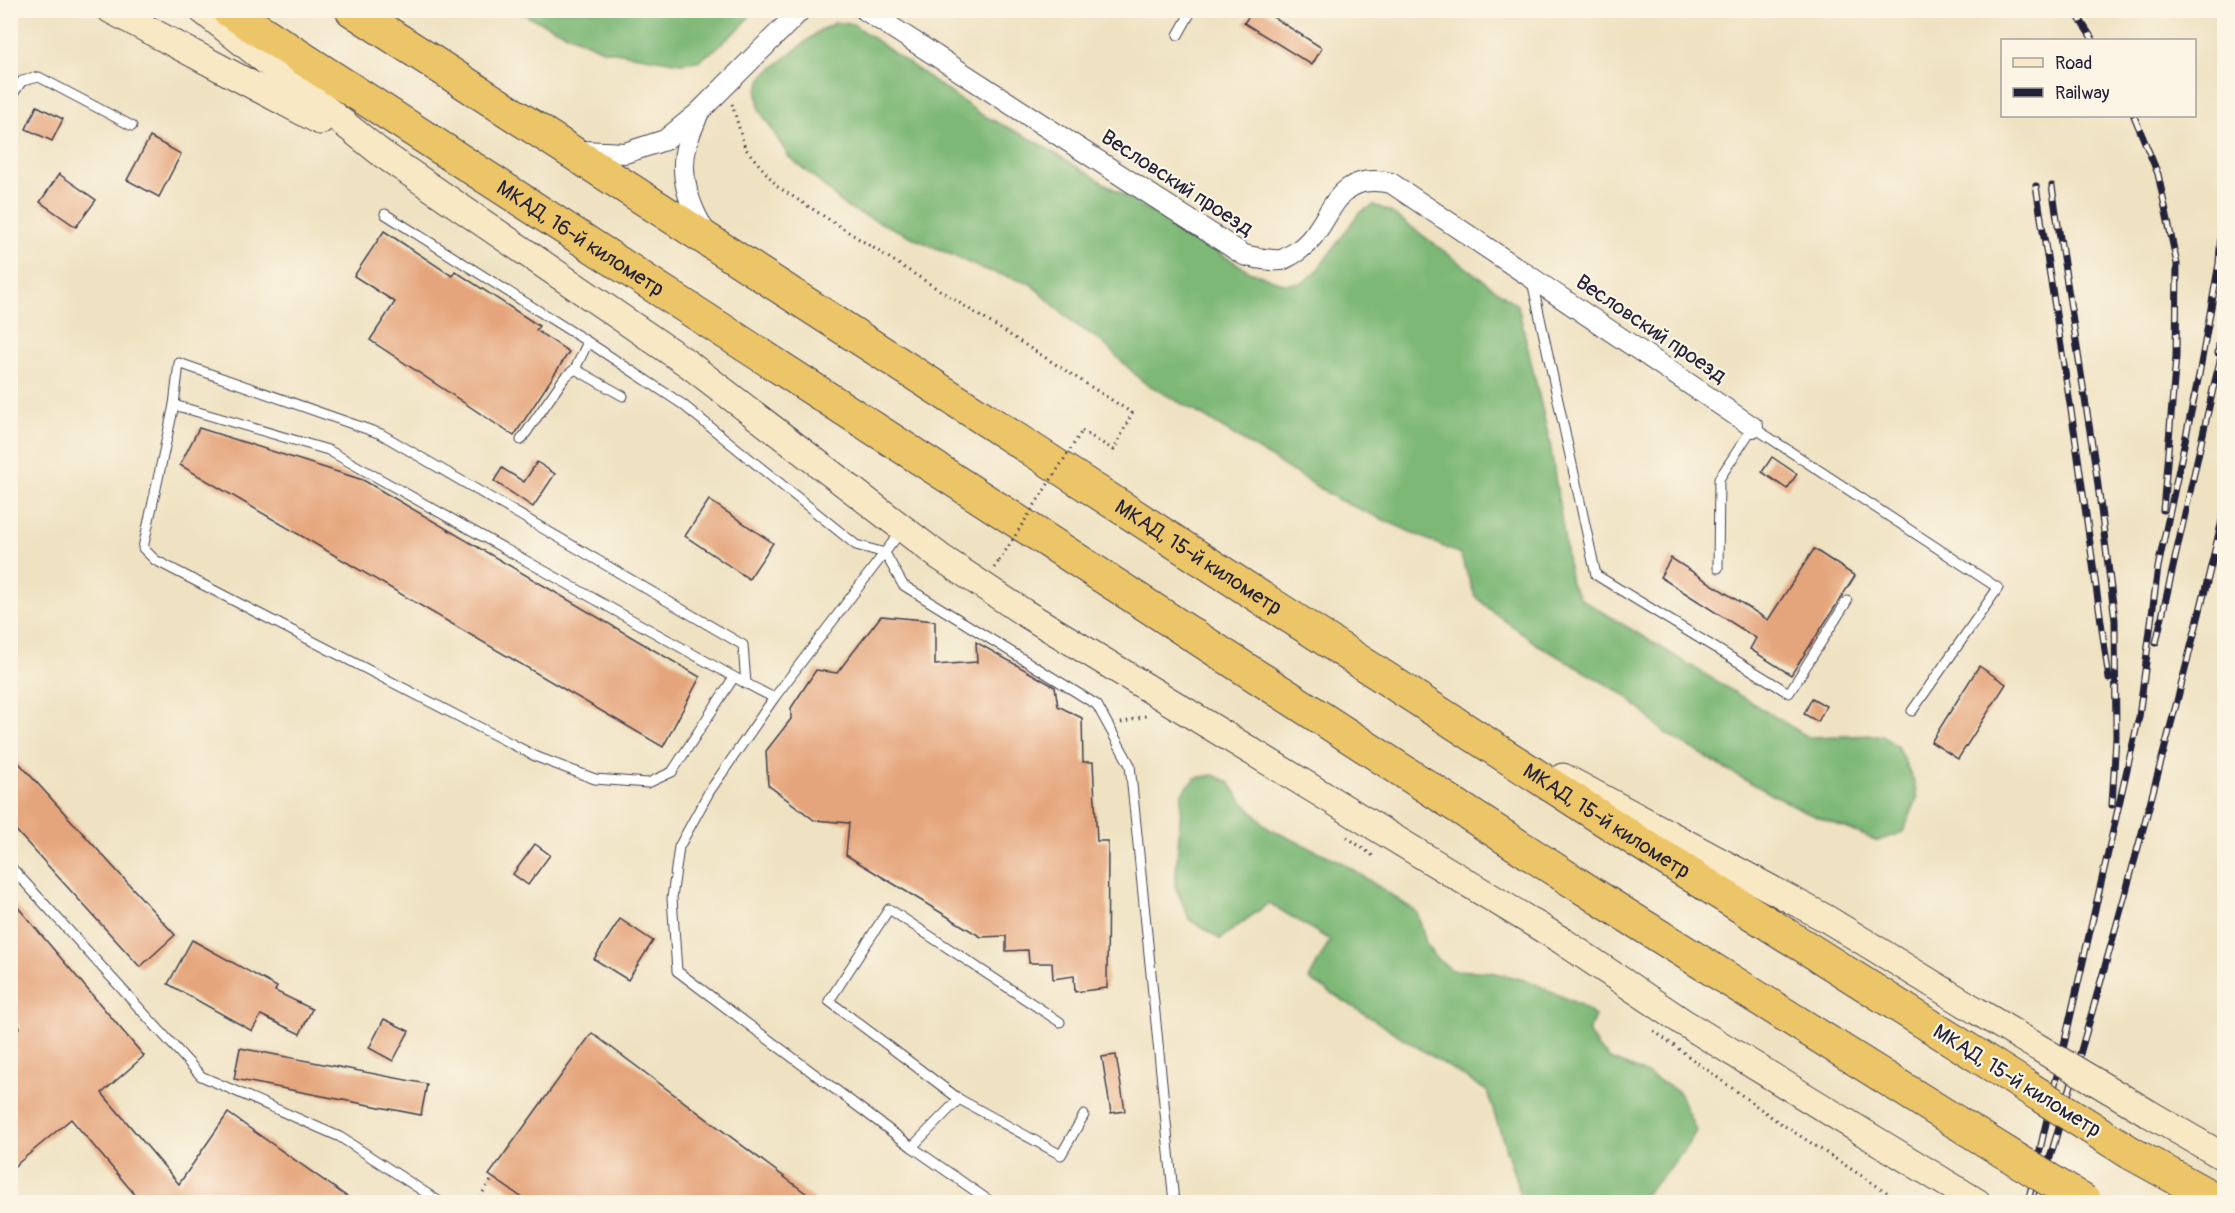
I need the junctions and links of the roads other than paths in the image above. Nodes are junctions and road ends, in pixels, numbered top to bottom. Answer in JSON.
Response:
{"nodes":[{"id":1,"x":111,"y":10,"type":"edge"},
{"id":2,"x":202,"y":10,"type":"edge"},
{"id":3,"x":228,"y":10,"type":"edge"},
{"id":4,"x":352,"y":10,"type":"edge"},
{"id":5,"x":801,"y":10,"type":"edge"},
{"id":6,"x":865,"y":10,"type":"edge"},
{"id":7,"x":1192,"y":10,"type":"edge"},
{"id":8,"x":1178,"y":35,"type":"dead end"},
{"id":9,"x":10,"y":98,"type":"edge"},
{"id":10,"x":699,"y":113,"type":"junction"},
{"id":11,"x":132,"y":126,"type":"dead end"},
{"id":12,"x":543,"y":135,"type":"junction"},
{"id":13,"x":381,"y":153,"type":"junction"},
{"id":14,"x":385,"y":214,"type":"dead end"},
{"id":15,"x":712,"y":243,"type":"junction"},
{"id":16,"x":1532,"y":278,"type":"junction"},
{"id":17,"x":588,"y":342,"type":"junction"},
{"id":18,"x":575,"y":369,"type":"junction"},
{"id":19,"x":623,"y":396,"type":"dead end"},
{"id":20,"x":174,"y":405,"type":"junction"},
{"id":21,"x":1753,"y":427,"type":"junction"},
{"id":22,"x":521,"y":440,"type":"dead end"},
{"id":23,"x":904,"y":528,"type":"junction"},
{"id":24,"x":885,"y":553,"type":"junction"},
{"id":25,"x":1718,"y":568,"type":"dead end"},
{"id":26,"x":1847,"y":601,"type":"dead end"},
{"id":27,"x":734,"y":677,"type":"junction"},
{"id":28,"x":746,"y":684,"type":"junction"},
{"id":29,"x":774,"y":698,"type":"junction"},
{"id":30,"x":1421,"y":702,"type":"junction"},
{"id":31,"x":1912,"y":711,"type":"dead end"},
{"id":32,"x":10,"y":866,"type":"edge"},
{"id":33,"x":1060,"y":1022,"type":"dead end"},
{"id":34,"x":959,"y":1099,"type":"junction"},
{"id":35,"x":1084,"y":1115,"type":"dead end"},
{"id":36,"x":912,"y":1147,"type":"junction"},
{"id":37,"x":2224,"y":1157,"type":"edge"},
{"id":38,"x":440,"y":1203,"type":"edge"},
{"id":39,"x":991,"y":1203,"type":"edge"},
{"id":40,"x":1174,"y":1203,"type":"edge"},
{"id":41,"x":1977,"y":1203,"type":"edge"},
{"id":42,"x":2085,"y":1203,"type":"edge"},
{"id":43,"x":2220,"y":1203,"type":"edge"}],
"edges":[{"from":1,"to":13,"type":"main road"},
{"from":2,"to":13,"type":"main road"},
{"from":3,"to":42,"type":"highway","name":"МКАД, 16-й километр","bridge":true},
{"from":4,"to":12,"type":"highway"},
{"from":5,"to":10,"type":"street"},
{"from":6,"to":16,"type":"street","name":"Весловский проезд"},
{"from":7,"to":8,"type":"lane"},
{"from":9,"to":11,"type":"lane"},
{"from":10,"to":12,"type":"street"},
{"from":10,"to":15,"type":"street"},
{"from":12,"to":15,"type":"highway"},
{"from":13,"to":23,"type":"main road"},
{"from":14,"to":17,"type":"lane"},
{"from":15,"to":30,"type":"highway","name":"МКАД, 15-й километр"},
{"from":16,"to":21,"type":"street","name":"Весловский проезд"},
{"from":16,"to":26,"type":"lane"},
{"from":17,"to":18,"type":"lane"},
{"from":17,"to":24,"type":"lane"},
{"from":18,"to":19,"type":"lane"},
{"from":18,"to":22,"type":"lane"},
{"from":20,"to":27,"type":"lane"},
{"from":20,"to":27,"type":"lane"},
{"from":20,"to":28,"type":"lane"},
{"from":21,"to":25,"type":"lane"},
{"from":21,"to":31,"type":"lane"},
{"from":23,"to":24,"type":"lane"},
{"from":23,"to":41,"type":"main road"},
{"from":24,"to":29,"type":"lane"},
{"from":24,"to":40,"type":"lane"},
{"from":27,"to":28,"type":"lane"},
{"from":28,"to":29,"type":"lane"},
{"from":29,"to":36,"type":"lane"},
{"from":30,"to":37,"type":"main road","bridge":true},
{"from":30,"to":43,"type":"highway","name":"МКАД, 15-й километр","bridge":true},
{"from":32,"to":38,"type":"lane"},
{"from":33,"to":34,"type":"lane"},
{"from":34,"to":35,"type":"lane"},
{"from":34,"to":36,"type":"lane"},
{"from":36,"to":39,"type":"lane"}]}
